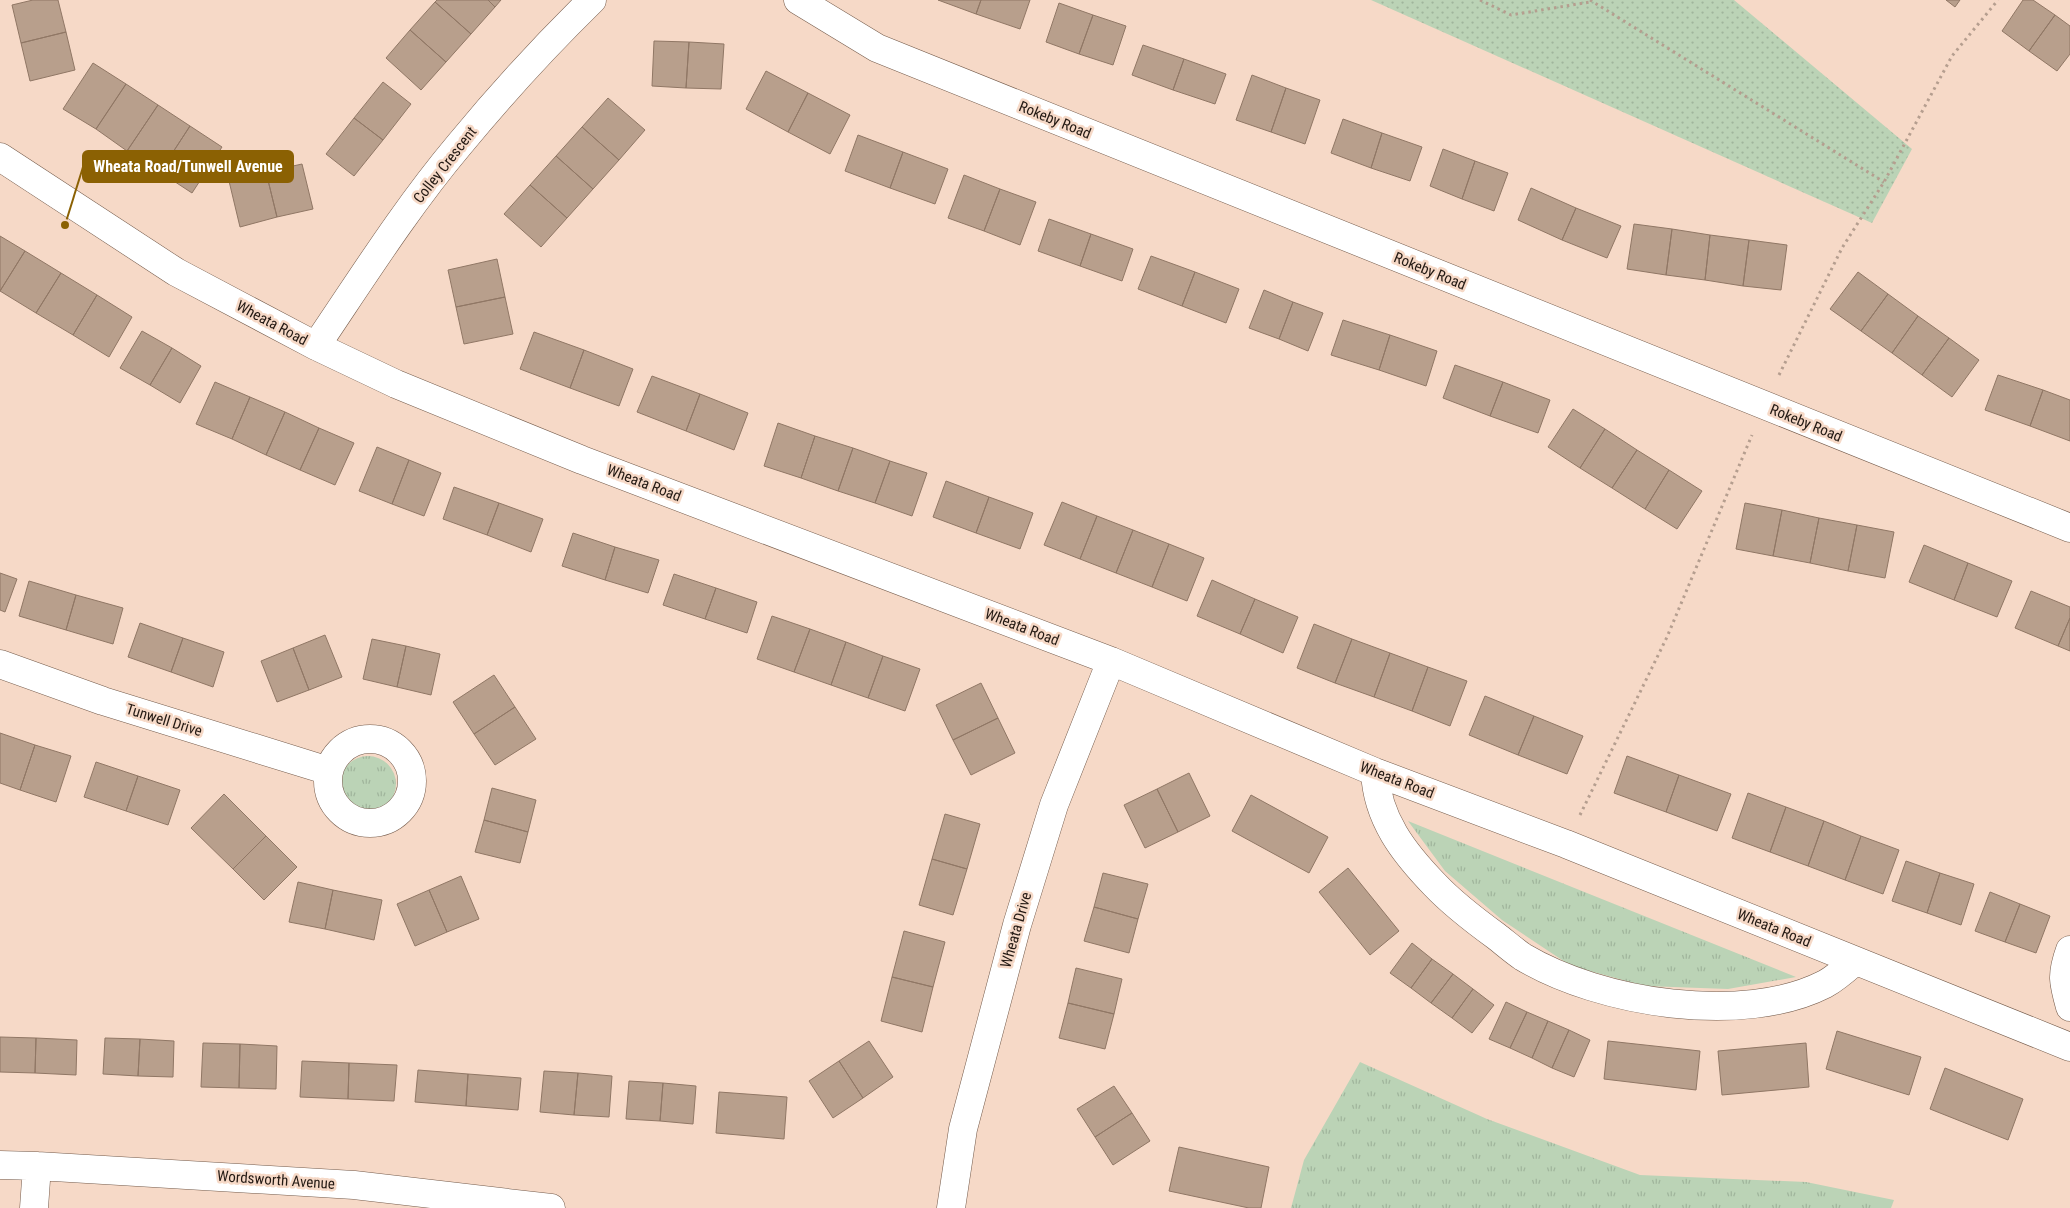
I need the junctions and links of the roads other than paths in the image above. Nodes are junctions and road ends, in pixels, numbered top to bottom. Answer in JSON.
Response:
{"nodes":[{"id":1,"x":592,"y":0,"type":"edge"},
{"id":2,"x":798,"y":0,"type":"edge"},
{"id":3,"x":0,"y":157,"type":"edge"},
{"id":4,"x":316,"y":346,"type":"junction"},
{"id":5,"x":2070,"y":528,"type":"edge"},
{"id":6,"x":1111,"y":661,"type":"junction"},
{"id":7,"x":0,"y":664,"type":"edge"},
{"id":8,"x":329,"y":771,"type":"dead end"},
{"id":9,"x":1375,"y":772,"type":"junction"},
{"id":10,"x":2070,"y":950,"type":"edge"},
{"id":11,"x":1855,"y":961,"type":"junction"},
{"id":12,"x":2070,"y":1009,"type":"edge"},
{"id":13,"x":2043,"y":1037,"type":"junction"},
{"id":14,"x":2070,"y":1047,"type":"edge"},
{"id":15,"x":0,"y":1165,"type":"edge"},
{"id":16,"x":37,"y":1166,"type":"junction"},
{"id":17,"x":34,"y":1208,"type":"edge"},
{"id":18,"x":551,"y":1208,"type":"edge"},
{"id":19,"x":951,"y":1208,"type":"edge"}],
"edges":[{"from":1,"to":4,"type":"street","name":"Colley Crescent"},
{"from":2,"to":5,"type":"street","name":"Rokeby Road"},
{"from":3,"to":4,"type":"street","name":"Wheata Road"},
{"from":4,"to":6,"type":"street","name":"Wheata Road"},
{"from":6,"to":9,"type":"street","name":"Wheata Road"},
{"from":6,"to":19,"type":"street","name":"Wheata Drive"},
{"from":7,"to":8,"type":"street","name":"Tunwell Drive"},
{"from":9,"to":11,"type":"street","name":"Wheata Road"},
{"from":9,"to":11,"type":"street"},
{"from":10,"to":12,"type":"street"},
{"from":11,"to":13,"type":"street","name":"Wheata Road"},
{"from":12,"to":13,"type":"street"},
{"from":13,"to":14,"type":"street","name":"Wheata Road"},
{"from":15,"to":16,"type":"street","name":"Wordsworth Avenue"},
{"from":16,"to":17,"type":"street"},
{"from":16,"to":18,"type":"street","name":"Wordsworth Avenue"}]}
